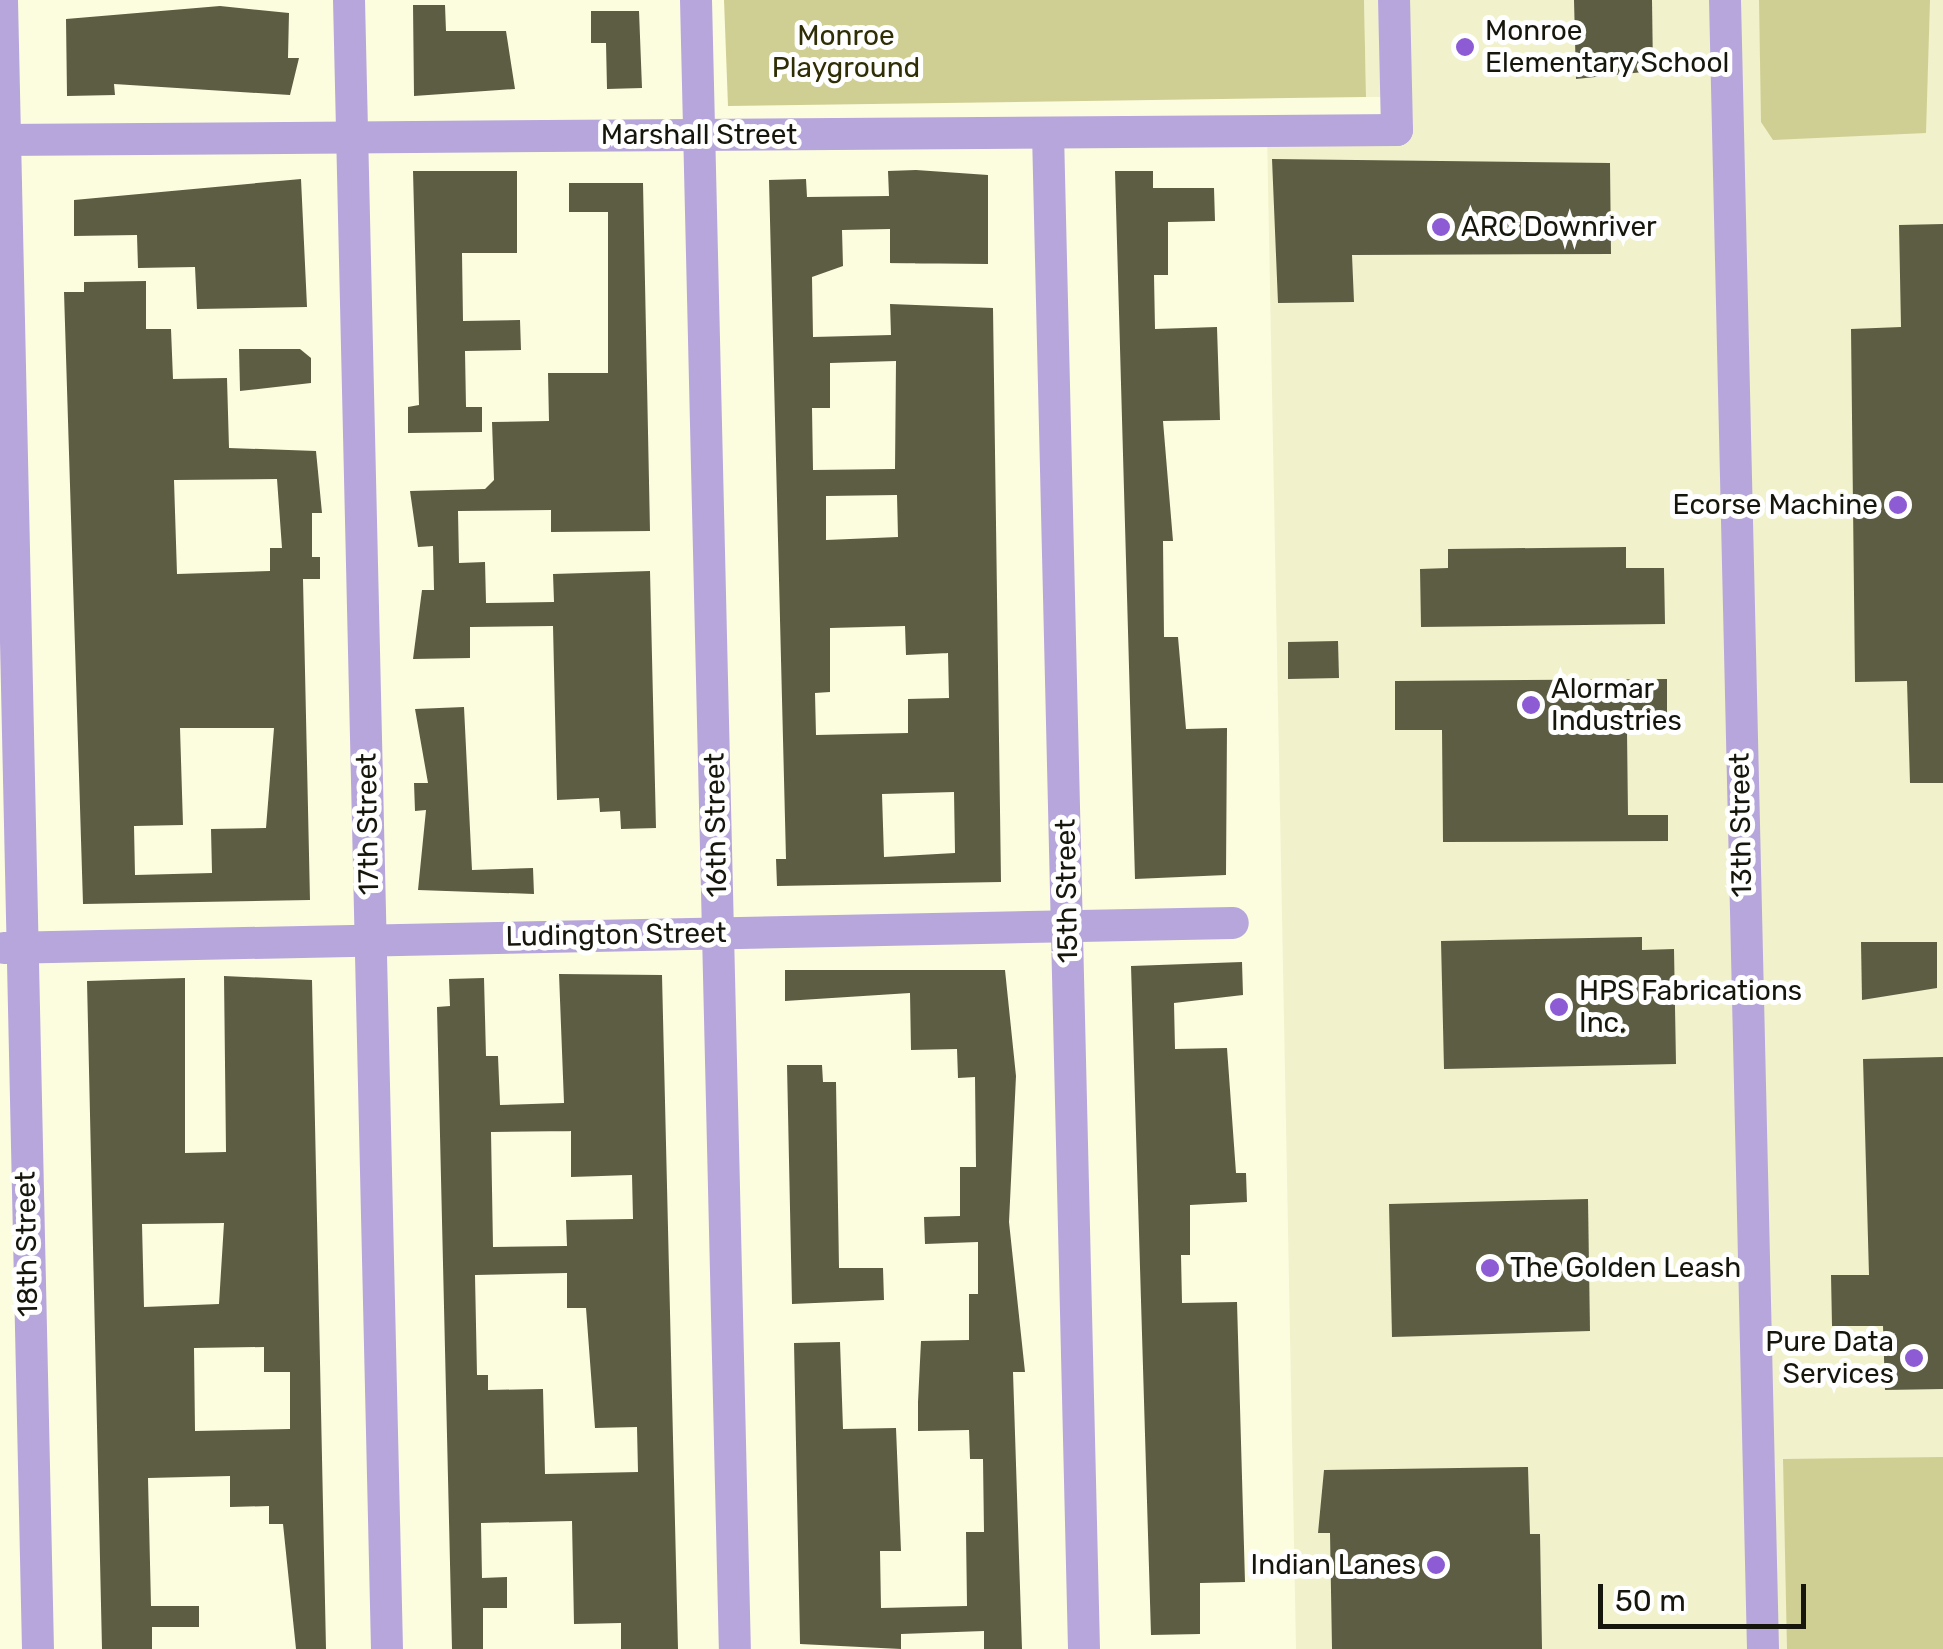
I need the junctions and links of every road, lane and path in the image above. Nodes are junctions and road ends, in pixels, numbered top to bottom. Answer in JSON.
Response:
{"nodes":[{"id":1,"x":2,"y":0,"type":"edge"},
{"id":2,"x":350,"y":0,"type":"edge"},
{"id":3,"x":696,"y":0,"type":"edge"},
{"id":4,"x":1394,"y":0,"type":"edge"},
{"id":5,"x":1725,"y":0,"type":"edge"},
{"id":6,"x":1048,"y":133,"type":"junction"},
{"id":7,"x":699,"y":134,"type":"junction"},
{"id":8,"x":353,"y":136,"type":"junction"},
{"id":9,"x":3,"y":140,"type":"edge"},
{"id":10,"x":1232,"y":923,"type":"dead end"},
{"id":11,"x":1068,"y":926,"type":"junction"},
{"id":12,"x":718,"y":933,"type":"junction"},
{"id":13,"x":370,"y":940,"type":"junction"},
{"id":14,"x":11,"y":948,"type":"edge"},
{"id":15,"x":38,"y":1649,"type":"edge"},
{"id":16,"x":387,"y":1649,"type":"edge"},
{"id":17,"x":735,"y":1649,"type":"edge"},
{"id":18,"x":1084,"y":1649,"type":"edge"},
{"id":19,"x":1763,"y":1649,"type":"edge"}],
"edges":[{"from":1,"to":9,"type":"street","name":"18th Street"},
{"from":2,"to":8,"type":"street","name":"17th Street"},
{"from":3,"to":7,"type":"street","name":"16th Street"},
{"from":4,"to":6,"type":"street","name":"Marshall Street"},
{"from":5,"to":19,"type":"street","name":"13th Street"},
{"from":6,"to":7,"type":"street","name":"Marshall Street"},
{"from":6,"to":11,"type":"street","name":"15th Street"},
{"from":7,"to":8,"type":"street","name":"Marshall Street"},
{"from":7,"to":12,"type":"street","name":"16th Street"},
{"from":8,"to":9,"type":"street","name":"Marshall Street"},
{"from":8,"to":13,"type":"street","name":"17th Street"},
{"from":9,"to":14,"type":"street","name":"18th Street"},
{"from":10,"to":11,"type":"street","name":"Ludington Street"},
{"from":11,"to":12,"type":"street","name":"Ludington Street"},
{"from":11,"to":18,"type":"street","name":"15th Street"},
{"from":12,"to":13,"type":"street","name":"Ludington Street"},
{"from":12,"to":17,"type":"street","name":"16th Street"},
{"from":13,"to":14,"type":"street","name":"Ludington Street"},
{"from":13,"to":16,"type":"street","name":"17th Street"},
{"from":14,"to":15,"type":"street","name":"18th Street"}]}
